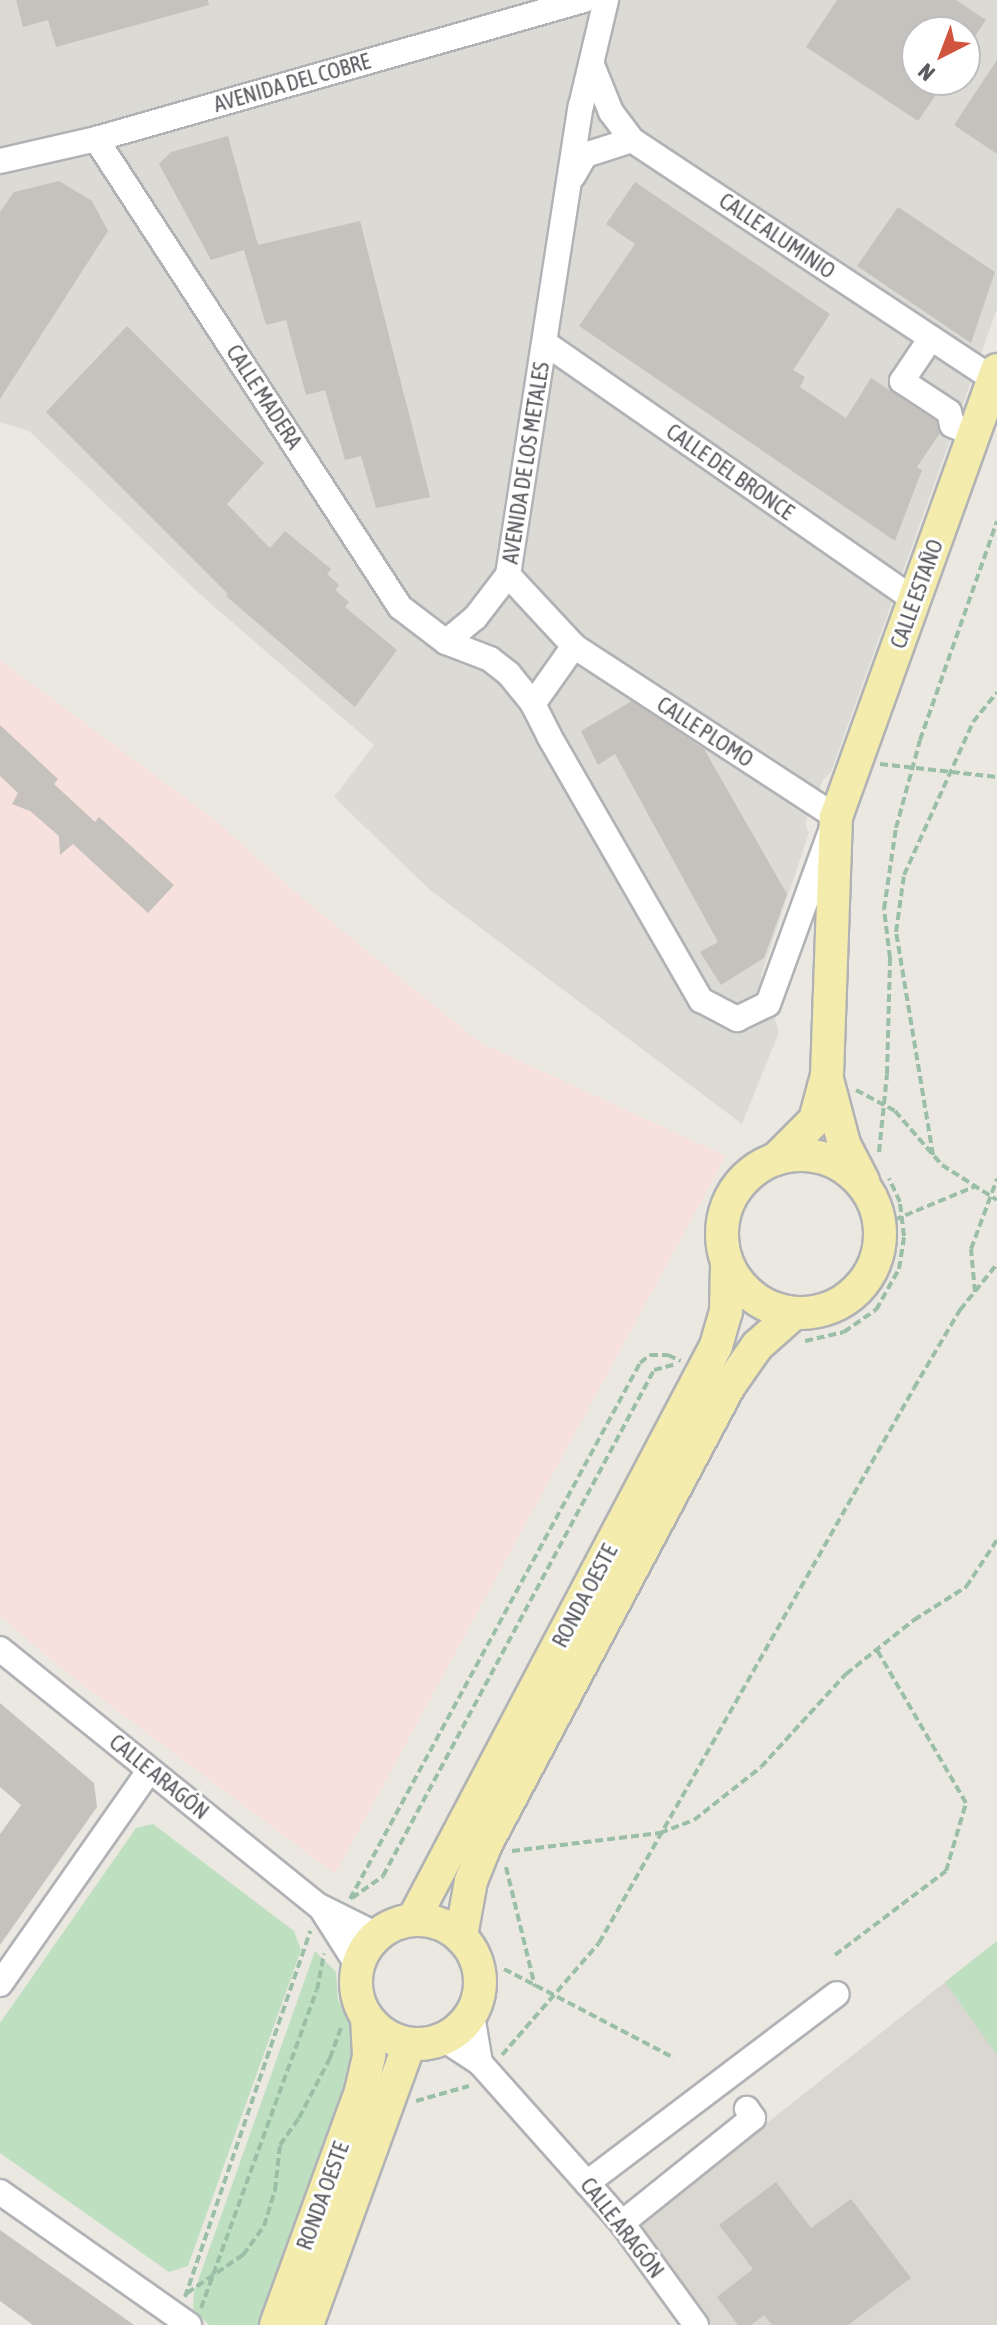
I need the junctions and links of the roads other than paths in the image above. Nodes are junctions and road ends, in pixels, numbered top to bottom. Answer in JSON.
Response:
{"nodes":[{"id":1,"x":584,"y":0,"type":"edge"},
{"id":2,"x":606,"y":0,"type":"edge"},
{"id":3,"x":592,"y":65,"type":"junction"},
{"id":4,"x":96,"y":139,"type":"junction"},
{"id":5,"x":632,"y":140,"type":"junction"},
{"id":6,"x":0,"y":161,"type":"edge"},
{"id":7,"x":570,"y":181,"type":"junction"},
{"id":8,"x":931,"y":338,"type":"junction"},
{"id":9,"x":545,"y":343,"type":"junction"},
{"id":10,"x":996,"y":375,"type":"edge"},
{"id":11,"x":976,"y":435,"type":"junction"},
{"id":12,"x":508,"y":575,"type":"junction"},
{"id":13,"x":915,"y":600,"type":"junction"},
{"id":14,"x":446,"y":642,"type":"junction"},
{"id":15,"x":574,"y":646,"type":"junction"},
{"id":16,"x":533,"y":704,"type":"junction"},
{"id":17,"x":836,"y":817,"type":"junction"},
{"id":18,"x":827,"y":1075,"type":"junction"},
{"id":19,"x":776,"y":1159,"type":"junction"},
{"id":20,"x":877,"y":1182,"type":"junction"},
{"id":21,"x":727,"y":1263,"type":"junction"},
{"id":22,"x":796,"y":1328,"type":"junction"},
{"id":23,"x":0,"y":1649,"type":"edge"},
{"id":24,"x":150,"y":1770,"type":"junction"},
{"id":25,"x":342,"y":1915,"type":"junction"},
{"id":26,"x":413,"y":1920,"type":"junction"},
{"id":27,"x":377,"y":1935,"type":"junction"},
{"id":28,"x":461,"y":1936,"type":"junction"},
{"id":29,"x":358,"y":1966,"type":"junction"},
{"id":30,"x":0,"y":1984,"type":"edge"},
{"id":31,"x":837,"y":1994,"type":"dead end"},
{"id":32,"x":472,"y":2015,"type":"junction"},
{"id":33,"x":354,"y":2022,"type":"junction"},
{"id":34,"x":445,"y":2040,"type":"junction"},
{"id":35,"x":409,"y":2045,"type":"junction"},
{"id":36,"x":491,"y":2067,"type":"junction"},
{"id":37,"x":747,"y":2109,"type":"dead end"},
{"id":38,"x":587,"y":2183,"type":"junction"},
{"id":39,"x":0,"y":2192,"type":"edge"},
{"id":40,"x":622,"y":2223,"type":"junction"},
{"id":41,"x":188,"y":2313,"type":"edge"},
{"id":42,"x":276,"y":2325,"type":"edge"},
{"id":43,"x":307,"y":2325,"type":"edge"},
{"id":44,"x":696,"y":2325,"type":"edge"}],
"edges":[{"from":1,"to":4,"type":"street","name":"AVENIDA DEL COBRE"},
{"from":2,"to":3,"type":"street","name":"AVENIDA DE LOS METALES"},
{"from":3,"to":5,"type":"street","name":"CALLE ALUMINIO"},
{"from":3,"to":7,"type":"street","name":"AVENIDA DE LOS METALES"},
{"from":4,"to":6,"type":"street","name":"AVENIDA DEL COBRE"},
{"from":4,"to":14,"type":"street","name":"CALLE MADERA"},
{"from":5,"to":7,"type":"street"},
{"from":5,"to":8,"type":"street","name":"CALLE ALUMINIO"},
{"from":7,"to":9,"type":"street","name":"AVENIDA DE LOS METALES"},
{"from":8,"to":10,"type":"street","name":"CALLE ALUMINIO"},
{"from":8,"to":11,"type":"street"},
{"from":9,"to":12,"type":"street","name":"AVENIDA DE LOS METALES"},
{"from":9,"to":13,"type":"street","name":"CALLE DEL BRONCE"},
{"from":10,"to":11,"type":"main road","name":"CALLE ESTAÑO"},
{"from":11,"to":13,"type":"main road","name":"CALLE ESTAÑO"},
{"from":12,"to":14,"type":"street"},
{"from":12,"to":15,"type":"street","name":"AVENIDA DE LOS METALES"},
{"from":13,"to":17,"type":"main road","name":"CALLE ESTAÑO"},
{"from":14,"to":16,"type":"street","name":"CALLE MADERA"},
{"from":15,"to":16,"type":"street"},
{"from":15,"to":17,"type":"street","name":"CALLE PLOMO"},
{"from":16,"to":17,"type":"street","name":"CALLE ESTAÑO"},
{"from":17,"to":18,"type":"main road","name":"CALLE ESTAÑO"},
{"from":18,"to":19,"type":"main road","name":"CALLE ESTAÑO"},
{"from":18,"to":20,"type":"main road","name":"CALLE ESTAÑO"},
{"from":19,"to":20,"type":"main road"},
{"from":19,"to":21,"type":"main road"},
{"from":20,"to":22,"type":"main road"},
{"from":21,"to":22,"type":"main road"},
{"from":21,"to":26,"type":"main road","name":"RONDA OESTE"},
{"from":22,"to":28,"type":"main road","name":"RONDA OESTE"},
{"from":23,"to":24,"type":"street","name":"CALLE ARAGÓN"},
{"from":24,"to":25,"type":"street","name":"CALLE ARAGÓN"},
{"from":24,"to":30,"type":"street"},
{"from":25,"to":27,"type":"street","name":"CALLE ARAGÓN"},
{"from":25,"to":29,"type":"street"},
{"from":26,"to":27,"type":"main road"},
{"from":26,"to":28,"type":"main road"},
{"from":27,"to":29,"type":"main road"},
{"from":28,"to":32,"type":"main road"},
{"from":29,"to":33,"type":"main road"},
{"from":31,"to":38,"type":"street"},
{"from":32,"to":34,"type":"main road"},
{"from":32,"to":36,"type":"street"},
{"from":33,"to":35,"type":"main road"},
{"from":33,"to":42,"type":"main road","name":"RONDA OESTE"},
{"from":34,"to":35,"type":"main road"},
{"from":34,"to":36,"type":"street","name":"CALLE ARAGÓN"},
{"from":35,"to":43,"type":"main road","name":"RONDA OESTE"},
{"from":36,"to":38,"type":"street","name":"CALLE ARAGÓN"},
{"from":37,"to":40,"type":"street"},
{"from":38,"to":40,"type":"street","name":"CALLE ARAGÓN"},
{"from":39,"to":41,"type":"street"},
{"from":40,"to":44,"type":"street","name":"CALLE ARAGÓN"}]}
